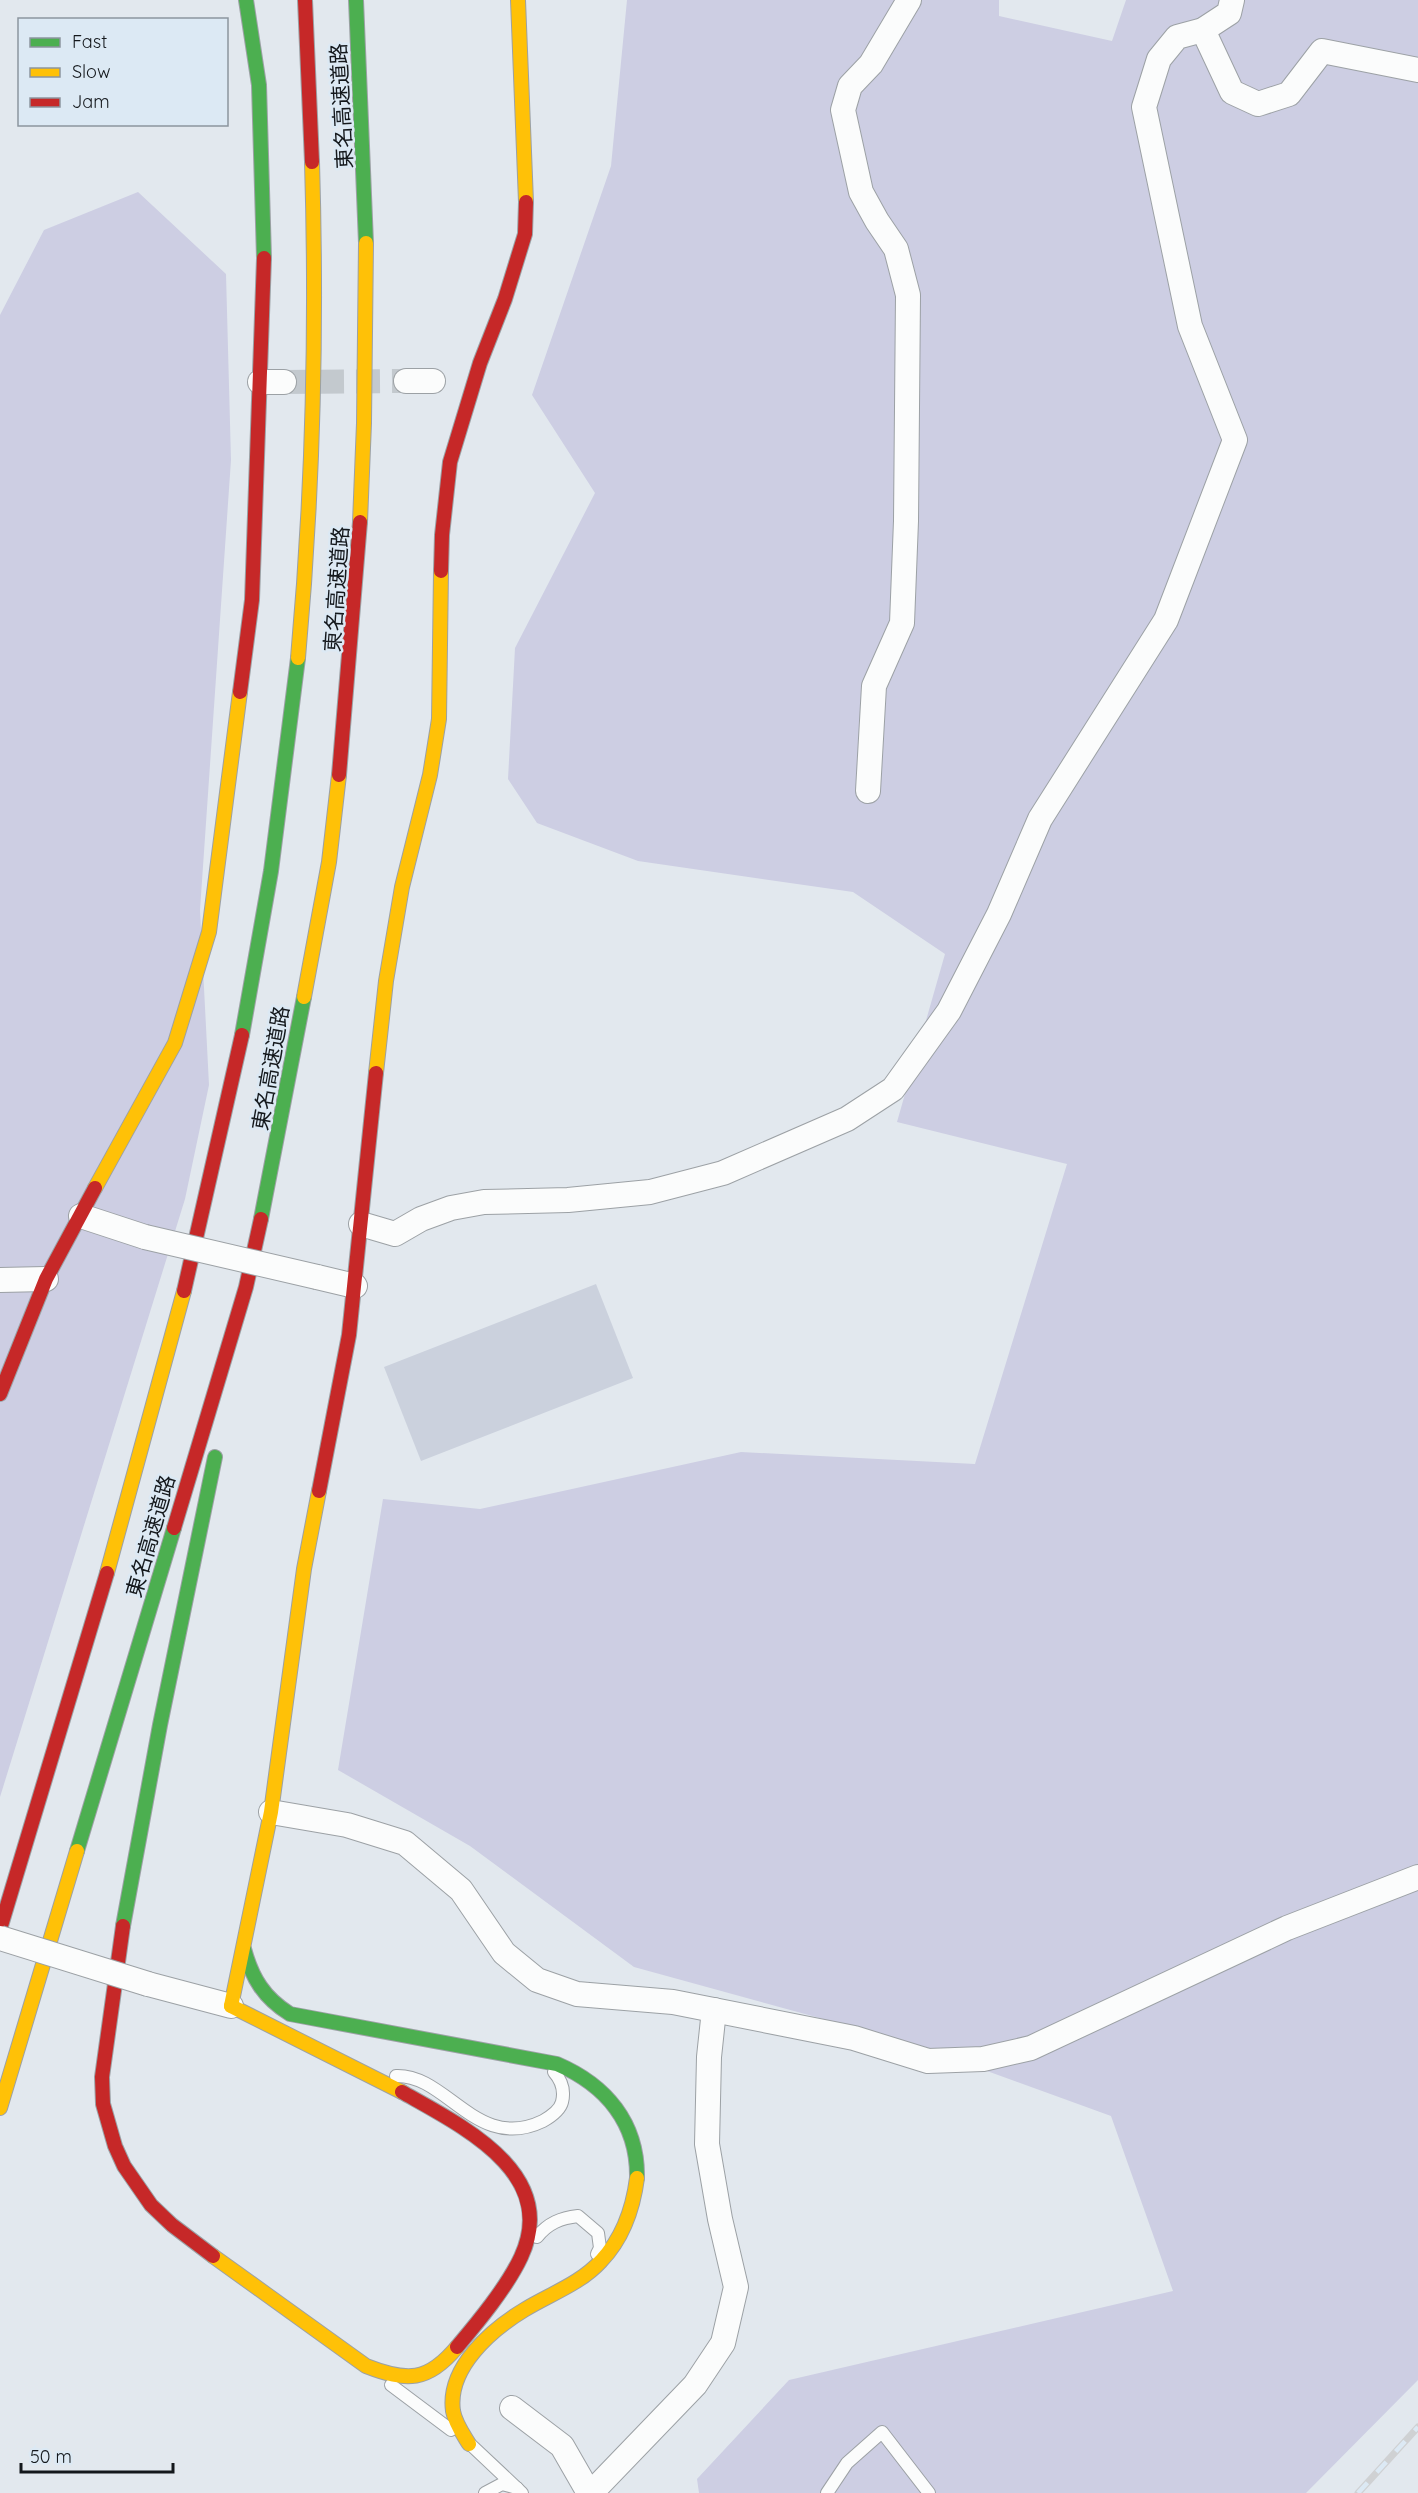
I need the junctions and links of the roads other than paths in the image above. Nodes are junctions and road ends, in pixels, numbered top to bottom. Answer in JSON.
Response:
{"nodes":[{"id":1,"x":246,"y":0,"type":"edge"},
{"id":2,"x":305,"y":0,"type":"edge"},
{"id":3,"x":356,"y":0,"type":"edge"},
{"id":4,"x":518,"y":0,"type":"edge"},
{"id":5,"x":909,"y":0,"type":"edge"},
{"id":6,"x":1232,"y":0,"type":"edge"},
{"id":7,"x":1203,"y":30,"type":"junction"},
{"id":8,"x":1418,"y":70,"type":"edge"},
{"id":9,"x":406,"y":381,"type":"tunnel mouth"},
{"id":10,"x":433,"y":381,"type":"dead end"},
{"id":11,"x":260,"y":382,"type":"junction"},
{"id":12,"x":284,"y":382,"type":"tunnel mouth"},
{"id":13,"x":868,"y":791,"type":"dead end"},
{"id":14,"x":81,"y":1216,"type":"junction"},
{"id":15,"x":361,"y":1224,"type":"junction"},
{"id":16,"x":46,"y":1279,"type":"junction"},
{"id":17,"x":0,"y":1280,"type":"edge"},
{"id":18,"x":355,"y":1286,"type":"junction"},
{"id":19,"x":246,"y":1287,"type":"junction"},
{"id":20,"x":0,"y":1394,"type":"edge"},
{"id":21,"x":223,"y":1413,"type":"dead end"},
{"id":22,"x":216,"y":1448,"type":"dead end"},
{"id":23,"x":79,"y":1668,"type":"junction"},
{"id":24,"x":271,"y":1812,"type":"junction"},
{"id":25,"x":13,"y":1834,"type":"dead end"},
{"id":26,"x":1418,"y":1877,"type":"edge"},
{"id":27,"x":0,"y":1929,"type":"edge"},
{"id":28,"x":0,"y":1938,"type":"edge"},
{"id":29,"x":244,"y":1949,"type":"junction"},
{"id":30,"x":231,"y":2006,"type":"junction"},
{"id":31,"x":714,"y":2010,"type":"junction"},
{"id":32,"x":540,"y":2060,"type":"junction"},
{"id":33,"x":376,"y":2080,"type":"junction"},
{"id":34,"x":0,"y":2108,"type":"edge"},
{"id":35,"x":526,"y":2249,"type":"junction"},
{"id":36,"x":588,"y":2274,"type":"junction"},
{"id":37,"x":366,"y":2366,"type":"junction"},
{"id":38,"x":512,"y":2408,"type":"dead end"},
{"id":39,"x":469,"y":2444,"type":"junction"},
{"id":40,"x":485,"y":2493,"type":"edge"},
{"id":41,"x":522,"y":2493,"type":"edge"},
{"id":42,"x":590,"y":2493,"type":"edge"},
{"id":43,"x":827,"y":2493,"type":"edge"},
{"id":44,"x":929,"y":2493,"type":"edge"}],
"edges":[{"from":1,"to":11,"type":"main road"},
{"from":2,"to":23,"type":"main road","name":"東名高速道路"},
{"from":3,"to":19,"type":"main road","name":"東名高速道路"},
{"from":4,"to":15,"type":"main road"},
{"from":5,"to":13,"type":"street"},
{"from":6,"to":7,"type":"street"},
{"from":7,"to":8,"type":"street"},
{"from":7,"to":15,"type":"street"},
{"from":9,"to":10,"type":"street"},
{"from":11,"to":12,"type":"street"},
{"from":11,"to":14,"type":"main road"},
{"from":14,"to":16,"type":"main road"},
{"from":14,"to":18,"type":"street","bridge":true},
{"from":15,"to":18,"type":"main road"},
{"from":16,"to":17,"type":"street"},
{"from":16,"to":20,"type":"main road"},
{"from":18,"to":24,"type":"main road"},
{"from":19,"to":21,"type":"main road"},
{"from":19,"to":34,"type":"main road","name":"東名高速道路"},
{"from":22,"to":37,"type":"main road"},
{"from":23,"to":25,"type":"main road"},
{"from":23,"to":27,"type":"main road","name":"東名高速道路"},
{"from":24,"to":29,"type":"main road"},
{"from":24,"to":31,"type":"street"},
{"from":26,"to":31,"type":"street"},
{"from":28,"to":30,"type":"street","bridge":true},
{"from":29,"to":30,"type":"main road"},
{"from":29,"to":32,"type":"main road"},
{"from":30,"to":33,"type":"main road"},
{"from":31,"to":42,"type":"street"},
{"from":32,"to":33,"type":"lane"},
{"from":32,"to":36,"type":"main road"},
{"from":33,"to":35,"type":"main road"},
{"from":35,"to":36,"type":"lane"},
{"from":35,"to":37,"type":"main road"},
{"from":36,"to":39,"type":"main road"},
{"from":37,"to":39,"type":"lane"},
{"from":38,"to":42,"type":"street"},
{"from":39,"to":41,"type":"lane"},
{"from":40,"to":41,"type":"lane"},
{"from":43,"to":44,"type":"lane"}]}
